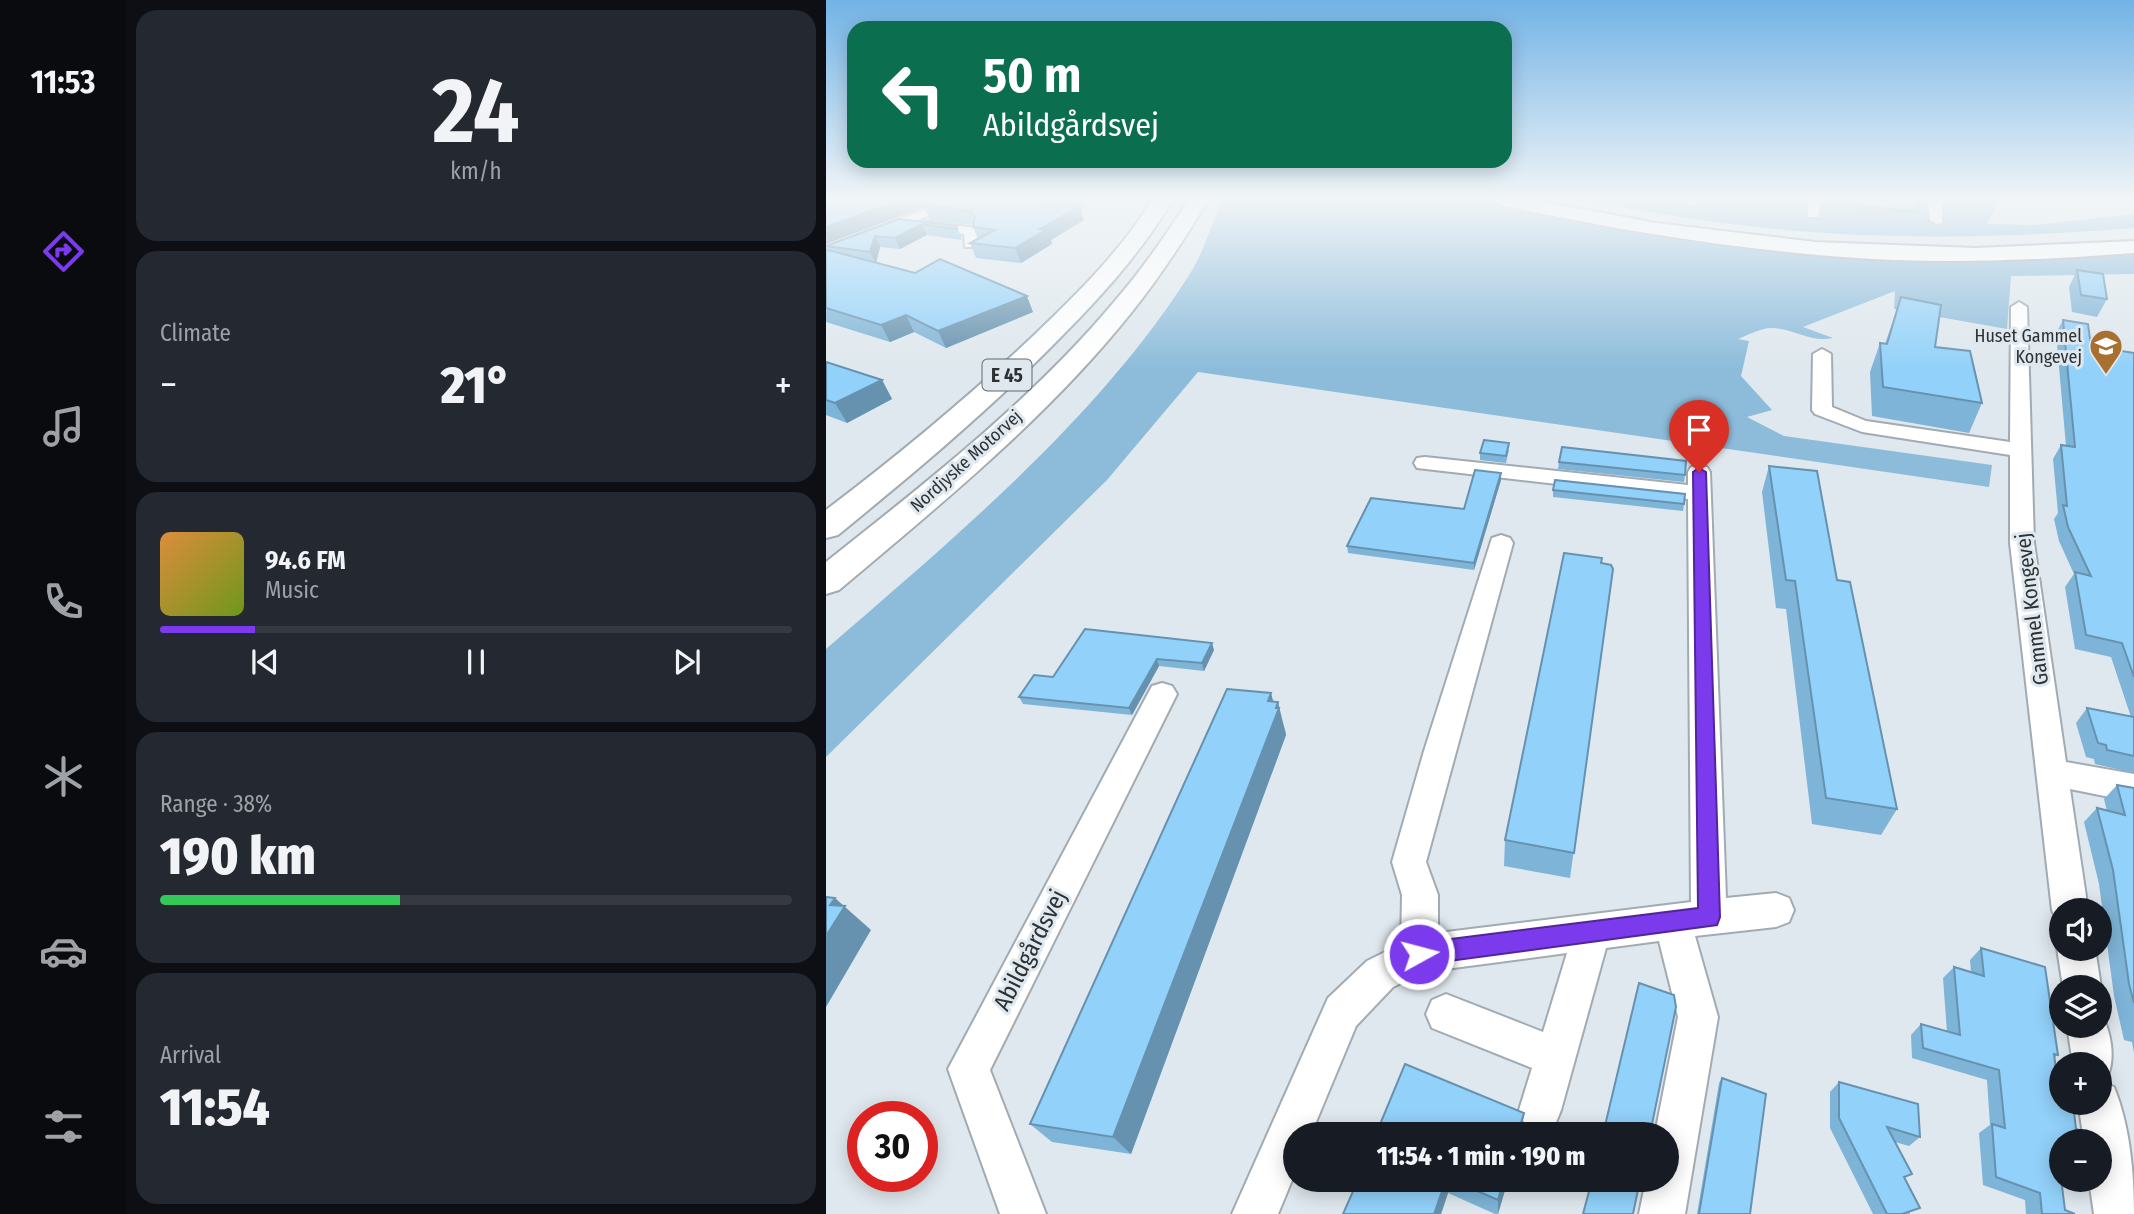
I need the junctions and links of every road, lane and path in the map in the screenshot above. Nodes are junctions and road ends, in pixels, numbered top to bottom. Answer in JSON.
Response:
{"nodes":[{"id":1,"x":1123,"y":256,"type":"edge"},
{"id":2,"x":1163,"y":256,"type":"edge"},
{"id":3,"x":2019,"y":307,"type":"dead end"},
{"id":4,"x":1822,"y":354,"type":"dead end"},
{"id":5,"x":1000,"y":432,"type":"junction"},
{"id":6,"x":2021,"y":450,"type":"junction"},
{"id":7,"x":1425,"y":463,"type":"dead end"},
{"id":8,"x":826,"y":527,"type":"edge"},
{"id":9,"x":1501,"y":543,"type":"dead end"},
{"id":10,"x":826,"y":581,"type":"edge"},
{"id":11,"x":826,"y":608,"type":"edge"},
{"id":12,"x":1162,"y":694,"type":"dead end"},
{"id":13,"x":2053,"y":773,"type":"junction"},
{"id":14,"x":2134,"y":788,"type":"edge"},
{"id":15,"x":2069,"y":898,"type":"edge"},
{"id":16,"x":1776,"y":910,"type":"dead end"},
{"id":17,"x":1691,"y":920,"type":"junction"},
{"id":18,"x":1592,"y":932,"type":"junction"},
{"id":19,"x":1419,"y":954,"type":"junction"},
{"id":20,"x":1446,"y":1014,"type":"dead end"},
{"id":21,"x":1556,"y":1058,"type":"junction"},
{"id":22,"x":1540,"y":1110,"type":"dead end"},
{"id":23,"x":2101,"y":1115,"type":"edge"},
{"id":24,"x":1023,"y":1214,"type":"edge"},
{"id":25,"x":1255,"y":1214,"type":"edge"},
{"id":26,"x":1662,"y":1214,"type":"edge"},
{"id":27,"x":2117,"y":1214,"type":"edge"}],
"edges":[{"from":1,"to":8,"type":"highway","name":"Nordjyske Motorvej","number":"E 45"},
{"from":2,"to":5,"type":"highway","name":"Nordjyske Motorvej","number":"E 45"},
{"from":3,"to":6,"type":"street","name":"Gammel Kongevej"},
{"from":4,"to":6,"type":"street"},
{"from":5,"to":10,"type":"highway","name":"Nordjyske Motorvej","number":"E 45"},
{"from":5,"to":11,"type":"highway"},
{"from":6,"to":13,"type":"street","name":"Gammel Kongevej"},
{"from":7,"to":17,"type":"street"},
{"from":9,"to":19,"type":"street"},
{"from":12,"to":24,"type":"street","name":"Abildgårdsvej"},
{"from":13,"to":14,"type":"street"},
{"from":13,"to":15,"type":"street","name":"Gammel Kongevej"},
{"from":16,"to":17,"type":"street"},
{"from":17,"to":18,"type":"street"},
{"from":17,"to":26,"type":"street"},
{"from":18,"to":19,"type":"street"},
{"from":18,"to":21,"type":"street"},
{"from":19,"to":25,"type":"street"},
{"from":20,"to":21,"type":"street"},
{"from":21,"to":22,"type":"street"},
{"from":23,"to":27,"type":"street"}]}
